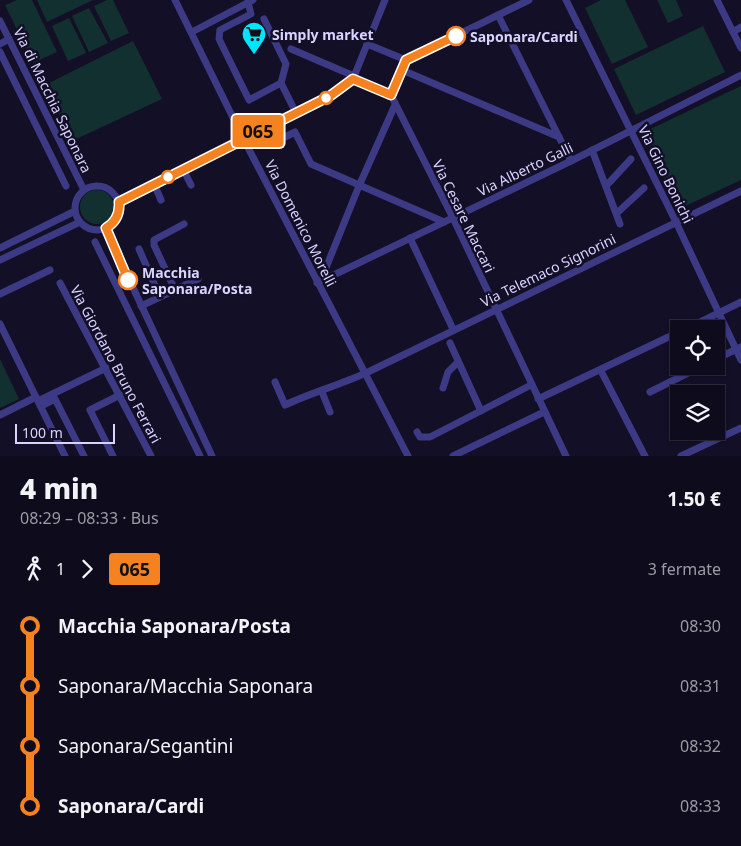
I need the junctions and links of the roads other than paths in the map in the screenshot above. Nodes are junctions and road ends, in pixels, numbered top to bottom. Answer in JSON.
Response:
{"nodes":[{"id":1,"x":175,"y":0,"type":"edge"},
{"id":2,"x":385,"y":0,"type":"edge"},
{"id":3,"x":529,"y":0,"type":"edge"},
{"id":4,"x":717,"y":0,"type":"edge"},
{"id":5,"x":251,"y":1,"type":"edge"},
{"id":6,"x":569,"y":1,"type":"edge"},
{"id":7,"x":498,"y":15,"type":"junction"},
{"id":8,"x":264,"y":19,"type":"dead end"},
{"id":9,"x":0,"y":21,"type":"edge"},
{"id":10,"x":741,"y":27,"type":"edge"},
{"id":11,"x":192,"y":32,"type":"junction"},
{"id":12,"x":733,"y":32,"type":"junction"},
{"id":13,"x":9,"y":39,"type":"junction"},
{"id":14,"x":0,"y":44,"type":"edge"},
{"id":15,"x":367,"y":44,"type":"junction"},
{"id":16,"x":741,"y":48,"type":"edge"},
{"id":17,"x":290,"y":49,"type":"dead end"},
{"id":18,"x":0,"y":52,"type":"edge"},
{"id":19,"x":406,"y":60,"type":"junction"},
{"id":20,"x":402,"y":70,"type":"junction"},
{"id":21,"x":741,"y":75,"type":"edge"},
{"id":22,"x":354,"y":78,"type":"junction"},
{"id":23,"x":282,"y":83,"type":"junction"},
{"id":24,"x":391,"y":95,"type":"junction"},
{"id":25,"x":396,"y":105,"type":"junction"},
{"id":26,"x":296,"y":113,"type":"junction"},
{"id":27,"x":48,"y":118,"type":"junction"},
{"id":28,"x":36,"y":124,"type":"junction"},
{"id":29,"x":264,"y":128,"type":"junction"},
{"id":30,"x":631,"y":130,"type":"junction"},
{"id":31,"x":559,"y":137,"type":"junction"},
{"id":32,"x":243,"y":138,"type":"junction"},
{"id":33,"x":592,"y":150,"type":"junction"},
{"id":34,"x":631,"y":159,"type":"dead end"},
{"id":35,"x":571,"y":161,"type":"junction"},
{"id":36,"x":183,"y":169,"type":"junction"},
{"id":37,"x":154,"y":184,"type":"junction"},
{"id":38,"x":66,"y":186,"type":"dead end"},
{"id":39,"x":191,"y":186,"type":"dead end"},
{"id":40,"x":359,"y":186,"type":"junction"},
{"id":41,"x":606,"y":186,"type":"junction"},
{"id":42,"x":644,"y":188,"type":"dead end"},
{"id":43,"x":84,"y":190,"type":"junction"},
{"id":44,"x":741,"y":191,"type":"edge"},
{"id":45,"x":161,"y":200,"type":"dead end"},
{"id":46,"x":119,"y":202,"type":"junction"},
{"id":47,"x":75,"y":211,"type":"junction"},
{"id":48,"x":617,"y":214,"type":"junction"},
{"id":49,"x":453,"y":218,"type":"junction"},
{"id":50,"x":80,"y":222,"type":"junction"},
{"id":51,"x":444,"y":222,"type":"junction"},
{"id":52,"x":676,"y":222,"type":"junction"},
{"id":53,"x":184,"y":224,"type":"dead end"},
{"id":54,"x":620,"y":224,"type":"dead end"},
{"id":55,"x":106,"y":228,"type":"junction"},
{"id":56,"x":410,"y":238,"type":"junction"},
{"id":57,"x":95,"y":242,"type":"dead end"},
{"id":58,"x":0,"y":248,"type":"edge"},
{"id":59,"x":139,"y":248,"type":"dead end"},
{"id":60,"x":0,"y":260,"type":"edge"},
{"id":61,"x":50,"y":270,"type":"dead end"},
{"id":62,"x":198,"y":279,"type":"dead end"},
{"id":63,"x":319,"y":282,"type":"junction"},
{"id":64,"x":60,"y":283,"type":"dead end"},
{"id":65,"x":176,"y":290,"type":"junction"},
{"id":66,"x":0,"y":294,"type":"edge"},
{"id":67,"x":160,"y":297,"type":"junction"},
{"id":68,"x":741,"y":302,"type":"edge"},
{"id":69,"x":141,"y":306,"type":"junction"},
{"id":70,"x":495,"y":309,"type":"junction"},
{"id":71,"x":719,"y":313,"type":"junction"},
{"id":72,"x":147,"y":320,"type":"junction"},
{"id":73,"x":705,"y":320,"type":"edge"},
{"id":74,"x":0,"y":324,"type":"edge"},
{"id":75,"x":135,"y":325,"type":"junction"},
{"id":76,"x":454,"y":329,"type":"junction"},
{"id":77,"x":670,"y":336,"type":"edge"},
{"id":78,"x":450,"y":343,"type":"dead end"},
{"id":79,"x":738,"y":348,"type":"edge"},
{"id":80,"x":725,"y":354,"type":"edge"},
{"id":81,"x":741,"y":360,"type":"edge"},
{"id":82,"x":458,"y":362,"type":"junction"},
{"id":83,"x":106,"y":368,"type":"junction"},
{"id":84,"x":601,"y":370,"type":"junction"},
{"id":85,"x":366,"y":373,"type":"junction"},
{"id":86,"x":684,"y":375,"type":"edge"},
{"id":87,"x":275,"y":382,"type":"dead end"},
{"id":88,"x":532,"y":385,"type":"junction"},
{"id":89,"x":443,"y":388,"type":"dead end"},
{"id":90,"x":322,"y":392,"type":"junction"},
{"id":91,"x":650,"y":392,"type":"dead end"},
{"id":92,"x":120,"y":395,"type":"junction"},
{"id":93,"x":538,"y":399,"type":"junction"},
{"id":94,"x":38,"y":401,"type":"junction"},
{"id":95,"x":481,"y":411,"type":"junction"},
{"id":96,"x":330,"y":412,"type":"dead end"},
{"id":97,"x":544,"y":412,"type":"junction"},
{"id":98,"x":0,"y":415,"type":"edge"},
{"id":99,"x":193,"y":416,"type":"junction"},
{"id":100,"x":182,"y":421,"type":"junction"},
{"id":101,"x":741,"y":428,"type":"edge"},
{"id":102,"x":417,"y":432,"type":"dead end"},
{"id":103,"x":65,"y":456,"type":"edge"},
{"id":104,"x":84,"y":456,"type":"edge"},
{"id":105,"x":113,"y":456,"type":"edge"},
{"id":106,"x":151,"y":456,"type":"edge"},
{"id":107,"x":200,"y":456,"type":"edge"},
{"id":108,"x":212,"y":456,"type":"edge"},
{"id":109,"x":408,"y":456,"type":"edge"},
{"id":110,"x":453,"y":456,"type":"edge"},
{"id":111,"x":566,"y":456,"type":"edge"},
{"id":112,"x":645,"y":456,"type":"edge"},
{"id":113,"x":681,"y":456,"type":"edge"}],
"edges":[{"from":1,"to":11,"type":"street","name":"Via Domenico Morelli"},
{"from":2,"to":15,"type":"street"},
{"from":3,"to":7,"type":"street"},
{"from":4,"to":12,"type":"street"},
{"from":5,"to":11,"type":"street"},
{"from":5,"to":23,"type":"street"},
{"from":6,"to":30,"type":"street","name":"Via Gino Bonichi"},
{"from":7,"to":19,"type":"street"},
{"from":7,"to":31,"type":"street"},
{"from":8,"to":23,"type":"street"},
{"from":9,"to":13,"type":"street","name":"Via di Macchia Saponara"},
{"from":10,"to":12,"type":"street"},
{"from":11,"to":32,"type":"street","name":"Via Domenico Morelli"},
{"from":12,"to":16,"type":"street"},
{"from":13,"to":14,"type":"street"},
{"from":13,"to":27,"type":"street","name":"Via di Macchia Saponara"},
{"from":15,"to":19,"type":"street"},
{"from":15,"to":22,"type":"street"},
{"from":17,"to":22,"type":"street"},
{"from":18,"to":28,"type":"street"},
{"from":19,"to":20,"type":"street"},
{"from":20,"to":24,"type":"street"},
{"from":20,"to":31,"type":"street"},
{"from":21,"to":30,"type":"street","name":"Via Alberto Galli"},
{"from":22,"to":24,"type":"street"},
{"from":22,"to":26,"type":"street"},
{"from":23,"to":26,"type":"street"},
{"from":24,"to":25,"type":"street","name":"Via Cesare Maccari"},
{"from":25,"to":40,"type":"street"},
{"from":25,"to":49,"type":"street","name":"Via Cesare Maccari"},
{"from":26,"to":29,"type":"street"},
{"from":27,"to":28,"type":"street"},
{"from":27,"to":43,"type":"street","name":"Via di Macchia Saponara"},
{"from":28,"to":38,"type":"street"},
{"from":29,"to":32,"type":"street"},
{"from":29,"to":40,"type":"street"},
{"from":30,"to":33,"type":"street","name":"Via Alberto Galli"},
{"from":30,"to":52,"type":"street","name":"Via Gino Bonichi"},
{"from":31,"to":35,"type":"street"},
{"from":32,"to":36,"type":"street"},
{"from":32,"to":63,"type":"street","name":"Via Domenico Morelli"},
{"from":33,"to":35,"type":"street","name":"Via Alberto Galli"},
{"from":33,"to":41,"type":"street"},
{"from":34,"to":41,"type":"street"},
{"from":35,"to":49,"type":"street","name":"Via Alberto Galli"},
{"from":36,"to":37,"type":"street"},
{"from":36,"to":39,"type":"street"},
{"from":37,"to":45,"type":"street"},
{"from":37,"to":46,"type":"street"},
{"from":40,"to":51,"type":"street"},
{"from":40,"to":63,"type":"street"},
{"from":41,"to":48,"type":"street"},
{"from":42,"to":48,"type":"street"},
{"from":43,"to":46,"type":"street"},
{"from":43,"to":47,"type":"street"},
{"from":44,"to":52,"type":"street","name":"Via Telemaco Signorini"},
{"from":46,"to":55,"type":"street"},
{"from":47,"to":50,"type":"street"},
{"from":47,"to":58,"type":"street"},
{"from":48,"to":54,"type":"street"},
{"from":49,"to":51,"type":"street","name":"Via Alberto Galli"},
{"from":49,"to":70,"type":"street","name":"Via Cesare Maccari"},
{"from":50,"to":55,"type":"street"},
{"from":50,"to":60,"type":"street"},
{"from":51,"to":56,"type":"street","name":"Via Alberto Galli"},
{"from":52,"to":70,"type":"street","name":"Via Telemaco Signorini"},
{"from":52,"to":71,"type":"street","name":"Via Gino Bonichi"},
{"from":53,"to":65,"type":"street"},
{"from":55,"to":69,"type":"street"},
{"from":56,"to":63,"type":"street","name":"Via Alberto Galli"},
{"from":56,"to":76,"type":"street"},
{"from":57,"to":75,"type":"street"},
{"from":59,"to":67,"type":"street"},
{"from":61,"to":66,"type":"street"},
{"from":62,"to":65,"type":"street"},
{"from":63,"to":85,"type":"street","name":"Via Domenico Morelli"},
{"from":64,"to":83,"type":"street","name":"Via Giordano Bruno Ferrari"},
{"from":65,"to":67,"type":"street"},
{"from":67,"to":69,"type":"street"},
{"from":68,"to":71,"type":"street"},
{"from":69,"to":72,"type":"street"},
{"from":70,"to":76,"type":"street","name":"Via Telemaco Signorini"},
{"from":70,"to":88,"type":"street","name":"Via Cesare Maccari"},
{"from":71,"to":73,"type":"street"},
{"from":71,"to":79,"type":"street","name":"Via Gino Bonichi"},
{"from":72,"to":75,"type":"street"},
{"from":72,"to":99,"type":"street"},
{"from":74,"to":94,"type":"street"},
{"from":75,"to":100,"type":"street"},
{"from":76,"to":85,"type":"street","name":"Via Telemaco Signorini"},
{"from":77,"to":84,"type":"street"},
{"from":78,"to":82,"type":"street"},
{"from":79,"to":80,"type":"street"},
{"from":79,"to":81,"type":"street","name":"Via Gino Bonichi"},
{"from":82,"to":89,"type":"street"},
{"from":82,"to":95,"type":"street"},
{"from":83,"to":92,"type":"street","name":"Via Giordano Bruno Ferrari"},
{"from":83,"to":94,"type":"street"},
{"from":84,"to":93,"type":"street"},
{"from":84,"to":112,"type":"street"},
{"from":85,"to":90,"type":"street","name":"Via Telemaco Signorini"},
{"from":85,"to":109,"type":"street","name":"Via Domenico Morelli"},
{"from":86,"to":91,"type":"street"},
{"from":87,"to":90,"type":"street","name":"Via Telemaco Signorini"},
{"from":88,"to":93,"type":"street","name":"Via Cesare Maccari"},
{"from":88,"to":95,"type":"street"},
{"from":90,"to":96,"type":"street"},
{"from":92,"to":105,"type":"street"},
{"from":92,"to":106,"type":"street","name":"Via Giordano Bruno Ferrari"},
{"from":93,"to":97,"type":"street","name":"Via Cesare Maccari"},
{"from":94,"to":98,"type":"street"},
{"from":94,"to":103,"type":"street"},
{"from":94,"to":104,"type":"street"},
{"from":95,"to":102,"type":"street"},
{"from":97,"to":110,"type":"street"},
{"from":97,"to":111,"type":"street","name":"Via Cesare Maccari"},
{"from":99,"to":100,"type":"street"},
{"from":99,"to":108,"type":"street"},
{"from":100,"to":107,"type":"street"},
{"from":101,"to":113,"type":"street"}]}
